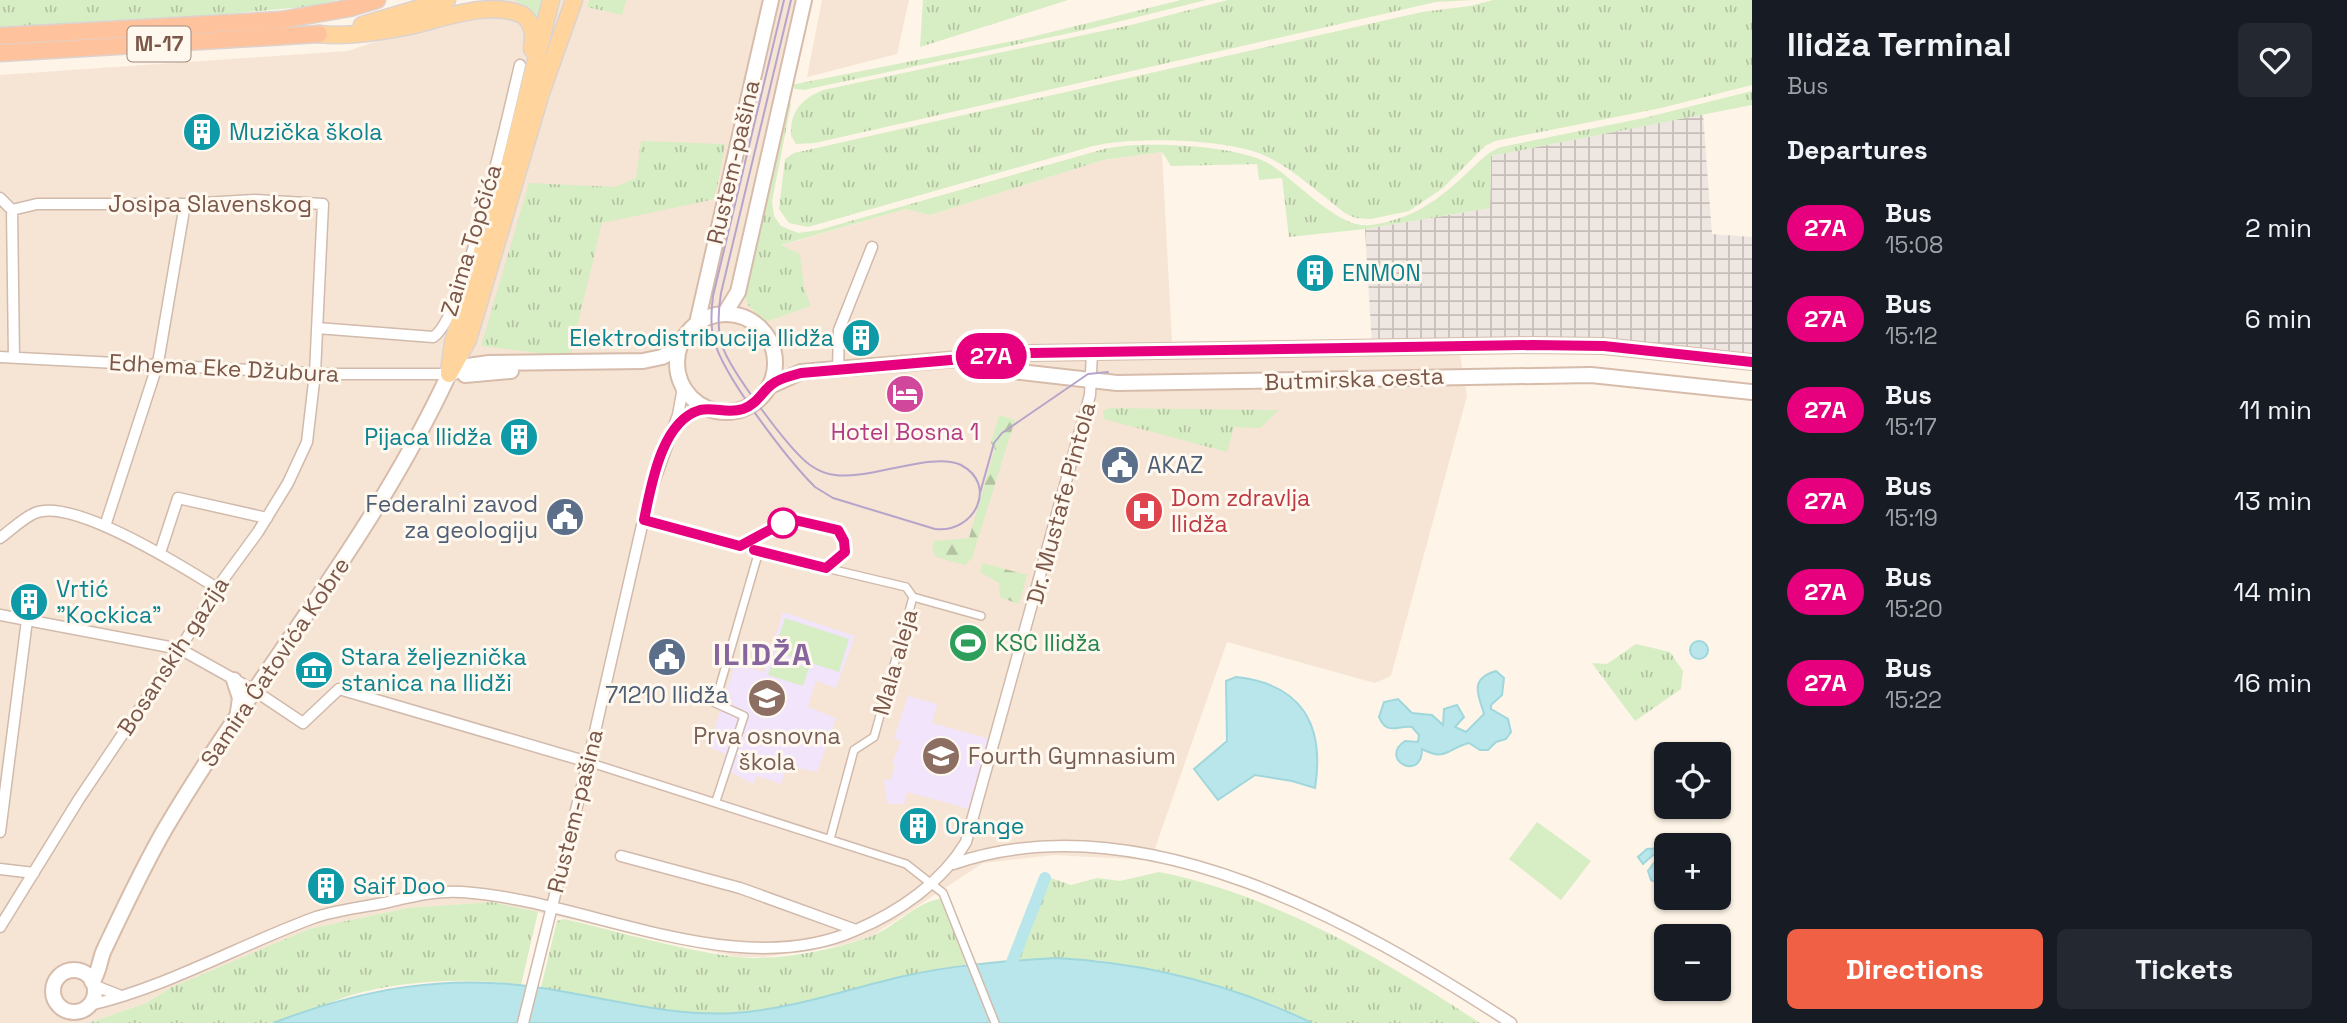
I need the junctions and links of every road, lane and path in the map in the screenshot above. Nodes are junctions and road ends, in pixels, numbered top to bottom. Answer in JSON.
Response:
{"nodes":[{"id":1,"x":377,"y":0,"type":"edge"},
{"id":2,"x":447,"y":0,"type":"edge"},
{"id":3,"x":551,"y":0,"type":"edge"},
{"id":4,"x":574,"y":0,"type":"edge"},
{"id":5,"x":771,"y":0,"type":"edge"},
{"id":6,"x":804,"y":0,"type":"edge"},
{"id":7,"x":318,"y":34,"type":"junction"},
{"id":8,"x":0,"y":36,"type":"edge"},
{"id":9,"x":0,"y":53,"type":"edge"},
{"id":10,"x":520,"y":65,"type":"dead end"},
{"id":11,"x":509,"y":164,"type":"junction"},
{"id":12,"x":0,"y":198,"type":"edge"},
{"id":13,"x":185,"y":204,"type":"junction"},
{"id":14,"x":12,"y":210,"type":"junction"},
{"id":15,"x":872,"y":247,"type":"dead end"},
{"id":16,"x":738,"y":292,"type":"junction"},
{"id":17,"x":725,"y":313,"type":"junction"},
{"id":18,"x":750,"y":319,"type":"junction"},
{"id":19,"x":697,"y":323,"type":"junction"},
{"id":20,"x":317,"y":328,"type":"junction"},
{"id":21,"x":468,"y":340,"type":"junction"},
{"id":22,"x":680,"y":348,"type":"junction"},
{"id":23,"x":774,"y":349,"type":"junction"},
{"id":24,"x":1092,"y":352,"type":"junction"},
{"id":25,"x":0,"y":357,"type":"edge"},
{"id":26,"x":15,"y":358,"type":"junction"},
{"id":27,"x":958,"y":359,"type":"junction"},
{"id":28,"x":643,"y":361,"type":"junction"},
{"id":29,"x":1752,"y":362,"type":"edge"},
{"id":30,"x":158,"y":363,"type":"junction"},
{"id":31,"x":489,"y":363,"type":"junction"},
{"id":32,"x":528,"y":365,"type":"junction"},
{"id":33,"x":838,"y":371,"type":"junction"},
{"id":34,"x":315,"y":373,"type":"junction"},
{"id":35,"x":801,"y":373,"type":"junction"},
{"id":36,"x":449,"y":374,"type":"junction"},
{"id":37,"x":680,"y":378,"type":"junction"},
{"id":38,"x":1091,"y":382,"type":"junction"},
{"id":39,"x":770,"y":386,"type":"junction"},
{"id":40,"x":1752,"y":392,"type":"edge"},
{"id":41,"x":710,"y":409,"type":"junction"},
{"id":42,"x":669,"y":437,"type":"junction"},
{"id":43,"x":267,"y":518,"type":"junction"},
{"id":44,"x":105,"y":526,"type":"junction"},
{"id":45,"x":0,"y":538,"type":"edge"},
{"id":46,"x":759,"y":551,"type":"dead end"},
{"id":47,"x":160,"y":554,"type":"junction"},
{"id":48,"x":826,"y":568,"type":"dead end"},
{"id":49,"x":217,"y":588,"type":"junction"},
{"id":50,"x":913,"y":597,"type":"junction"},
{"id":51,"x":0,"y":615,"type":"edge"},
{"id":52,"x":981,"y":616,"type":"dead end"},
{"id":53,"x":27,"y":620,"type":"junction"},
{"id":54,"x":180,"y":649,"type":"junction"},
{"id":55,"x":234,"y":680,"type":"junction"},
{"id":56,"x":255,"y":691,"type":"junction"},
{"id":57,"x":236,"y":720,"type":"junction"},
{"id":58,"x":589,"y":762,"type":"junction"},
{"id":59,"x":716,"y":801,"type":"junction"},
{"id":60,"x":0,"y":832,"type":"edge"},
{"id":61,"x":830,"y":839,"type":"junction"},
{"id":62,"x":621,"y":856,"type":"dead end"},
{"id":63,"x":953,"y":864,"type":"junction"},
{"id":64,"x":0,"y":869,"type":"edge"},
{"id":65,"x":34,"y":873,"type":"junction"},
{"id":66,"x":930,"y":883,"type":"junction"},
{"id":67,"x":550,"y":910,"type":"junction"},
{"id":68,"x":0,"y":927,"type":"edge"},
{"id":69,"x":856,"y":930,"type":"junction"},
{"id":70,"x":103,"y":952,"type":"junction"},
{"id":71,"x":71,"y":971,"type":"junction"},
{"id":72,"x":93,"y":983,"type":"junction"},
{"id":73,"x":121,"y":996,"type":"junction"},
{"id":74,"x":58,"y":1005,"type":"junction"},
{"id":75,"x":83,"y":1013,"type":"edge"},
{"id":76,"x":71,"y":1023,"type":"edge"},
{"id":77,"x":523,"y":1023,"type":"edge"},
{"id":78,"x":995,"y":1023,"type":"edge"},
{"id":79,"x":1511,"y":1023,"type":"edge"}],
"edges":[{"from":1,"to":8,"type":"highway","number":"M-17"},
{"from":2,"to":7,"type":"main road","number":"M-17"},
{"from":3,"to":11,"type":"main road"},
{"from":4,"to":21,"type":"main road"},
{"from":5,"to":19,"type":"main road","name":"Rustem-pašina"},
{"from":6,"to":16,"type":"main road","name":"Rustem-pašina"},
{"from":7,"to":9,"type":"highway","number":"M-17"},
{"from":7,"to":11,"type":"main road"},
{"from":10,"to":20,"type":"street","name":"Zaima Topčića"},
{"from":11,"to":36,"type":"main road"},
{"from":12,"to":14,"type":"street"},
{"from":13,"to":14,"type":"street","name":"Josipa Slavenskog"},
{"from":13,"to":20,"type":"street","name":"Josipa Slavenskog"},
{"from":13,"to":30,"type":"street"},
{"from":14,"to":26,"type":"street"},
{"from":15,"to":33,"type":"street"},
{"from":16,"to":17,"type":"main road","name":"Rustem-pašina"},
{"from":16,"to":18,"type":"main road"},
{"from":17,"to":18,"type":"main road"},
{"from":17,"to":19,"type":"main road"},
{"from":18,"to":23,"type":"main road"},
{"from":19,"to":22,"type":"main road"},
{"from":20,"to":34,"type":"street","name":"Josipa Slavenskog"},
{"from":21,"to":31,"type":"main road"},
{"from":21,"to":36,"type":"main road"},
{"from":22,"to":28,"type":"main road","name":"Edhema Eke Džubura"},
{"from":22,"to":37,"type":"main road"},
{"from":23,"to":35,"type":"main road"},
{"from":23,"to":39,"type":"main road"},
{"from":24,"to":27,"type":"main road","name":"Butmirska cesta"},
{"from":24,"to":29,"type":"main road","name":"Butmirska cesta"},
{"from":24,"to":38,"type":"street","name":"Dr. Mustafe Pintola"},
{"from":25,"to":26,"type":"street","name":"Edhema Eke Džubura"},
{"from":26,"to":30,"type":"street","name":"Edhema Eke Džubura"},
{"from":27,"to":33,"type":"main road","name":"Butmirska cesta"},
{"from":27,"to":38,"type":"main road","name":"Butmirska cesta"},
{"from":28,"to":32,"type":"main road","name":"Edhema Eke Džubura"},
{"from":28,"to":37,"type":"main road","name":"Edhema Eke Džubura"},
{"from":30,"to":34,"type":"street","name":"Edhema Eke Džubura"},
{"from":30,"to":44,"type":"street"},
{"from":31,"to":32,"type":"main road","name":"Edhema Eke Džubura"},
{"from":31,"to":36,"type":"main road","name":"Edhema Eke Džubura"},
{"from":32,"to":36,"type":"main road","name":"Edhema Eke Džubura"},
{"from":33,"to":35,"type":"main road","name":"Butmirska cesta"},
{"from":34,"to":36,"type":"street","name":"Edhema Eke Džubura"},
{"from":34,"to":43,"type":"street","name":"Bosanskih gazija"},
{"from":35,"to":39,"type":"main road","name":"Butmirska cesta"},
{"from":36,"to":56,"type":"main road","name":"Samira Ćatovića Kobre"},
{"from":37,"to":41,"type":"main road"},
{"from":37,"to":42,"type":"street","name":"Rustem-pašina"},
{"from":38,"to":40,"type":"main road","name":"Butmirska cesta"},
{"from":38,"to":63,"type":"street","name":"Dr. Mustafe Pintola"},
{"from":39,"to":41,"type":"main road"},
{"from":41,"to":42,"type":"street","name":"Rustem-pašina"},
{"from":42,"to":58,"type":"street","name":"Rustem-pašina"},
{"from":43,"to":47,"type":"street"},
{"from":43,"to":49,"type":"street","name":"Bosanskih gazija"},
{"from":44,"to":45,"type":"street"},
{"from":44,"to":47,"type":"street"},
{"from":46,"to":59,"type":"street"},
{"from":47,"to":49,"type":"street"},
{"from":48,"to":50,"type":"street"},
{"from":49,"to":54,"type":"street","name":"Bosanskih gazija"},
{"from":50,"to":52,"type":"street"},
{"from":50,"to":61,"type":"street","name":"Mala aleja"},
{"from":51,"to":53,"type":"street"},
{"from":53,"to":54,"type":"street"},
{"from":53,"to":60,"type":"street"},
{"from":54,"to":55,"type":"street"},
{"from":54,"to":65,"type":"street","name":"Bosanskih gazija"},
{"from":55,"to":56,"type":"street"},
{"from":55,"to":57,"type":"main road"},
{"from":56,"to":57,"type":"main road","name":"Samira Ćatovića Kobre"},
{"from":56,"to":58,"type":"street"},
{"from":57,"to":70,"type":"main road","name":"Samira Ćatovića Kobre"},
{"from":58,"to":59,"type":"street"},
{"from":58,"to":67,"type":"street","name":"Rustem-pašina"},
{"from":59,"to":61,"type":"street"},
{"from":61,"to":66,"type":"street"},
{"from":62,"to":69,"type":"street"},
{"from":63,"to":66,"type":"street","name":"Dr. Mustafe Pintola"},
{"from":63,"to":79,"type":"street"},
{"from":64,"to":65,"type":"street"},
{"from":65,"to":68,"type":"street","name":"Bosanskih gazija"},
{"from":66,"to":69,"type":"street","name":"Dr. Mustafe Pintola"},
{"from":66,"to":78,"type":"street"},
{"from":67,"to":69,"type":"street","name":"Dr. Mustafe Pintola"},
{"from":67,"to":73,"type":"street","name":"Dr. Mustafe Pintola"},
{"from":67,"to":77,"type":"street","name":"Rustem-pašina"},
{"from":70,"to":71,"type":"main road"},
{"from":70,"to":72,"type":"main road","name":"Samira Ćatovića Kobre"},
{"from":71,"to":72,"type":"main road"},
{"from":71,"to":74,"type":"main road"},
{"from":72,"to":73,"type":"street"},
{"from":72,"to":75,"type":"main road"},
{"from":73,"to":75,"type":"street","name":"Dr. Mustafe Pintola"},
{"from":74,"to":75,"type":"main road"},
{"from":74,"to":76,"type":"main road"}]}
